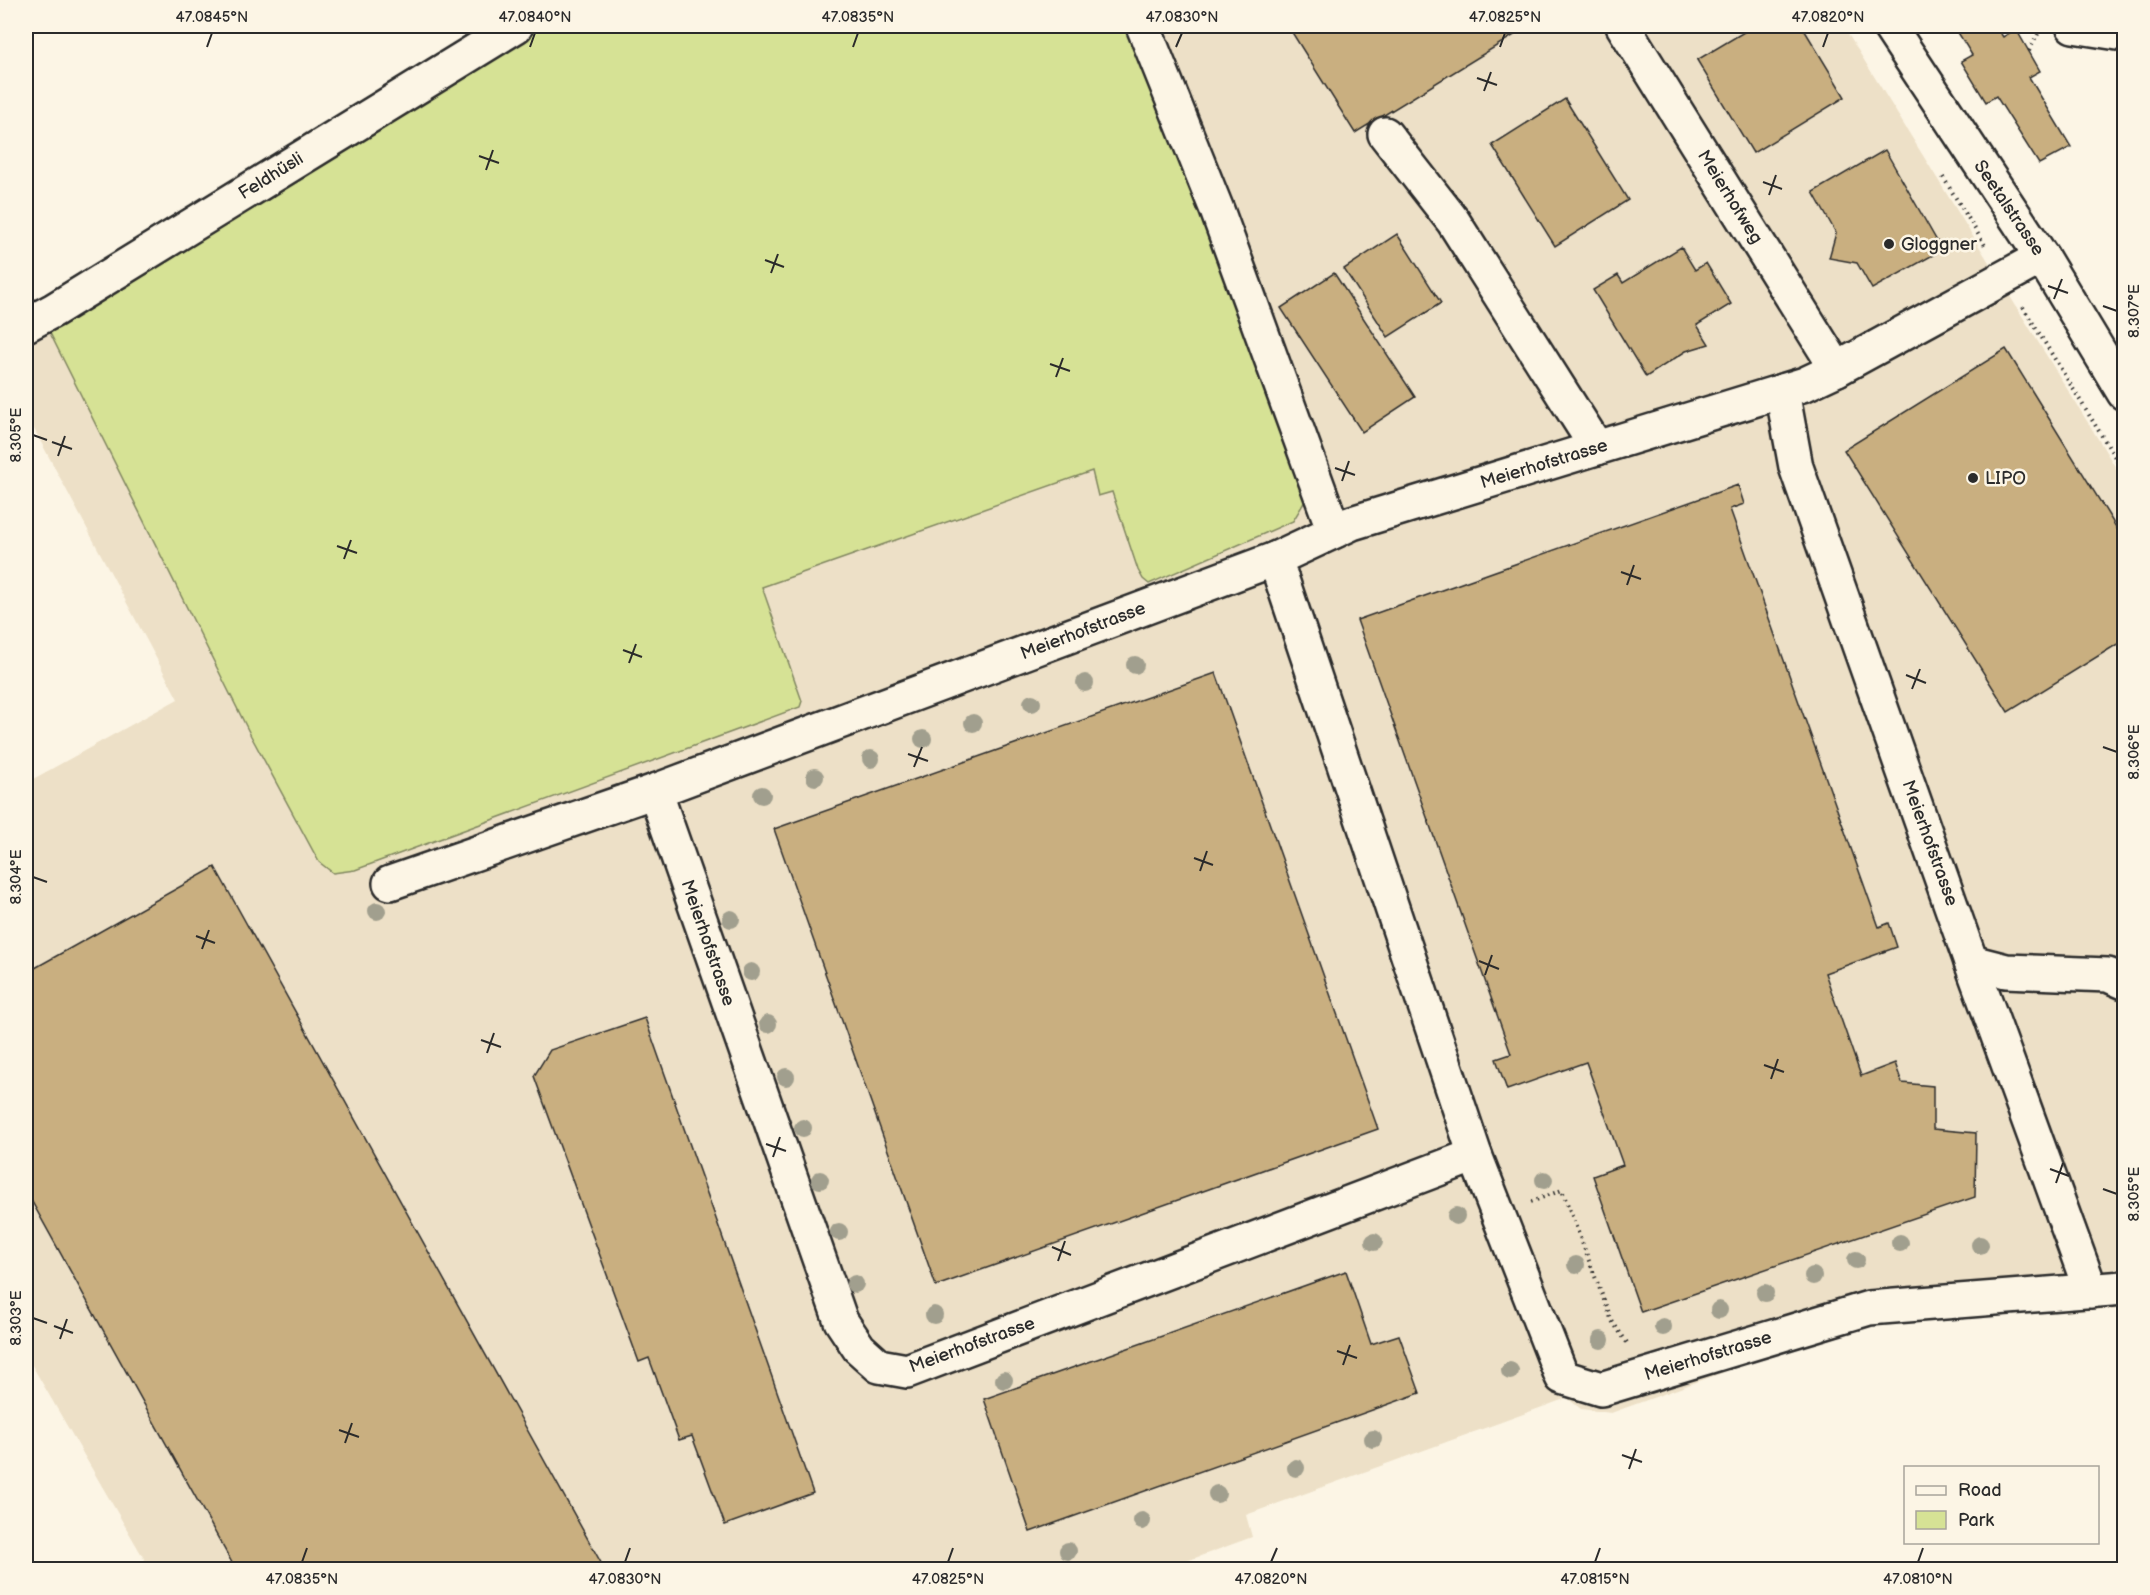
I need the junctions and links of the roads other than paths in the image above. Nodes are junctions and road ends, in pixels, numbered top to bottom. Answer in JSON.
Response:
{"nodes":[{"id":1,"x":516,"y":26,"type":"edge"},
{"id":2,"x":1143,"y":26,"type":"edge"},
{"id":3,"x":1623,"y":26,"type":"edge"},
{"id":4,"x":1889,"y":26,"type":"edge"},
{"id":5,"x":2073,"y":26,"type":"edge"},
{"id":6,"x":2124,"y":34,"type":"edge"},
{"id":7,"x":1385,"y":134,"type":"dead end"},
{"id":8,"x":2042,"y":257,"type":"junction"},
{"id":9,"x":26,"y":325,"type":"edge"},
{"id":10,"x":1838,"y":369,"type":"junction"},
{"id":11,"x":1782,"y":392,"type":"junction"},
{"id":12,"x":2124,"y":393,"type":"edge"},
{"id":13,"x":1598,"y":448,"type":"junction"},
{"id":14,"x":1334,"y":531,"type":"junction"},
{"id":15,"x":1275,"y":559,"type":"junction"},
{"id":16,"x":655,"y":791,"type":"junction"},
{"id":17,"x":390,"y":883,"type":"dead end"},
{"id":18,"x":1971,"y":962,"type":"junction"},
{"id":19,"x":2124,"y":982,"type":"edge"},
{"id":20,"x":1475,"y":1155,"type":"junction"},
{"id":21,"x":2124,"y":1288,"type":"edge"},
{"id":22,"x":2091,"y":1291,"type":"junction"}],
"edges":[{"from":1,"to":9,"type":"street","name":"Feldhüsli"},
{"from":2,"to":14,"type":"street"},
{"from":3,"to":10,"type":"street","name":"Meierhofweg"},
{"from":4,"to":8,"type":"street","name":"Seetalstrasse"},
{"from":5,"to":6,"type":"street"},
{"from":7,"to":13,"type":"street"},
{"from":8,"to":10,"type":"street","name":"Meierhofstrasse"},
{"from":8,"to":12,"type":"street","name":"Seetalstrasse"},
{"from":10,"to":11,"type":"street","name":"Meierhofstrasse"},
{"from":11,"to":13,"type":"street","name":"Meierhofstrasse"},
{"from":11,"to":18,"type":"street","name":"Meierhofstrasse"},
{"from":13,"to":14,"type":"street","name":"Meierhofstrasse"},
{"from":14,"to":15,"type":"street","name":"Meierhofstrasse"},
{"from":15,"to":16,"type":"street","name":"Meierhofstrasse"},
{"from":15,"to":20,"type":"street","name":"Meierhofstrasse"},
{"from":16,"to":17,"type":"street","name":"Meierhofstrasse"},
{"from":16,"to":20,"type":"street","name":"Meierhofstrasse"},
{"from":18,"to":19,"type":"street"},
{"from":18,"to":22,"type":"street","name":"Meierhofstrasse"},
{"from":20,"to":22,"type":"street","name":"Meierhofstrasse"},
{"from":21,"to":22,"type":"street","name":"Meierhofstrasse"}]}
